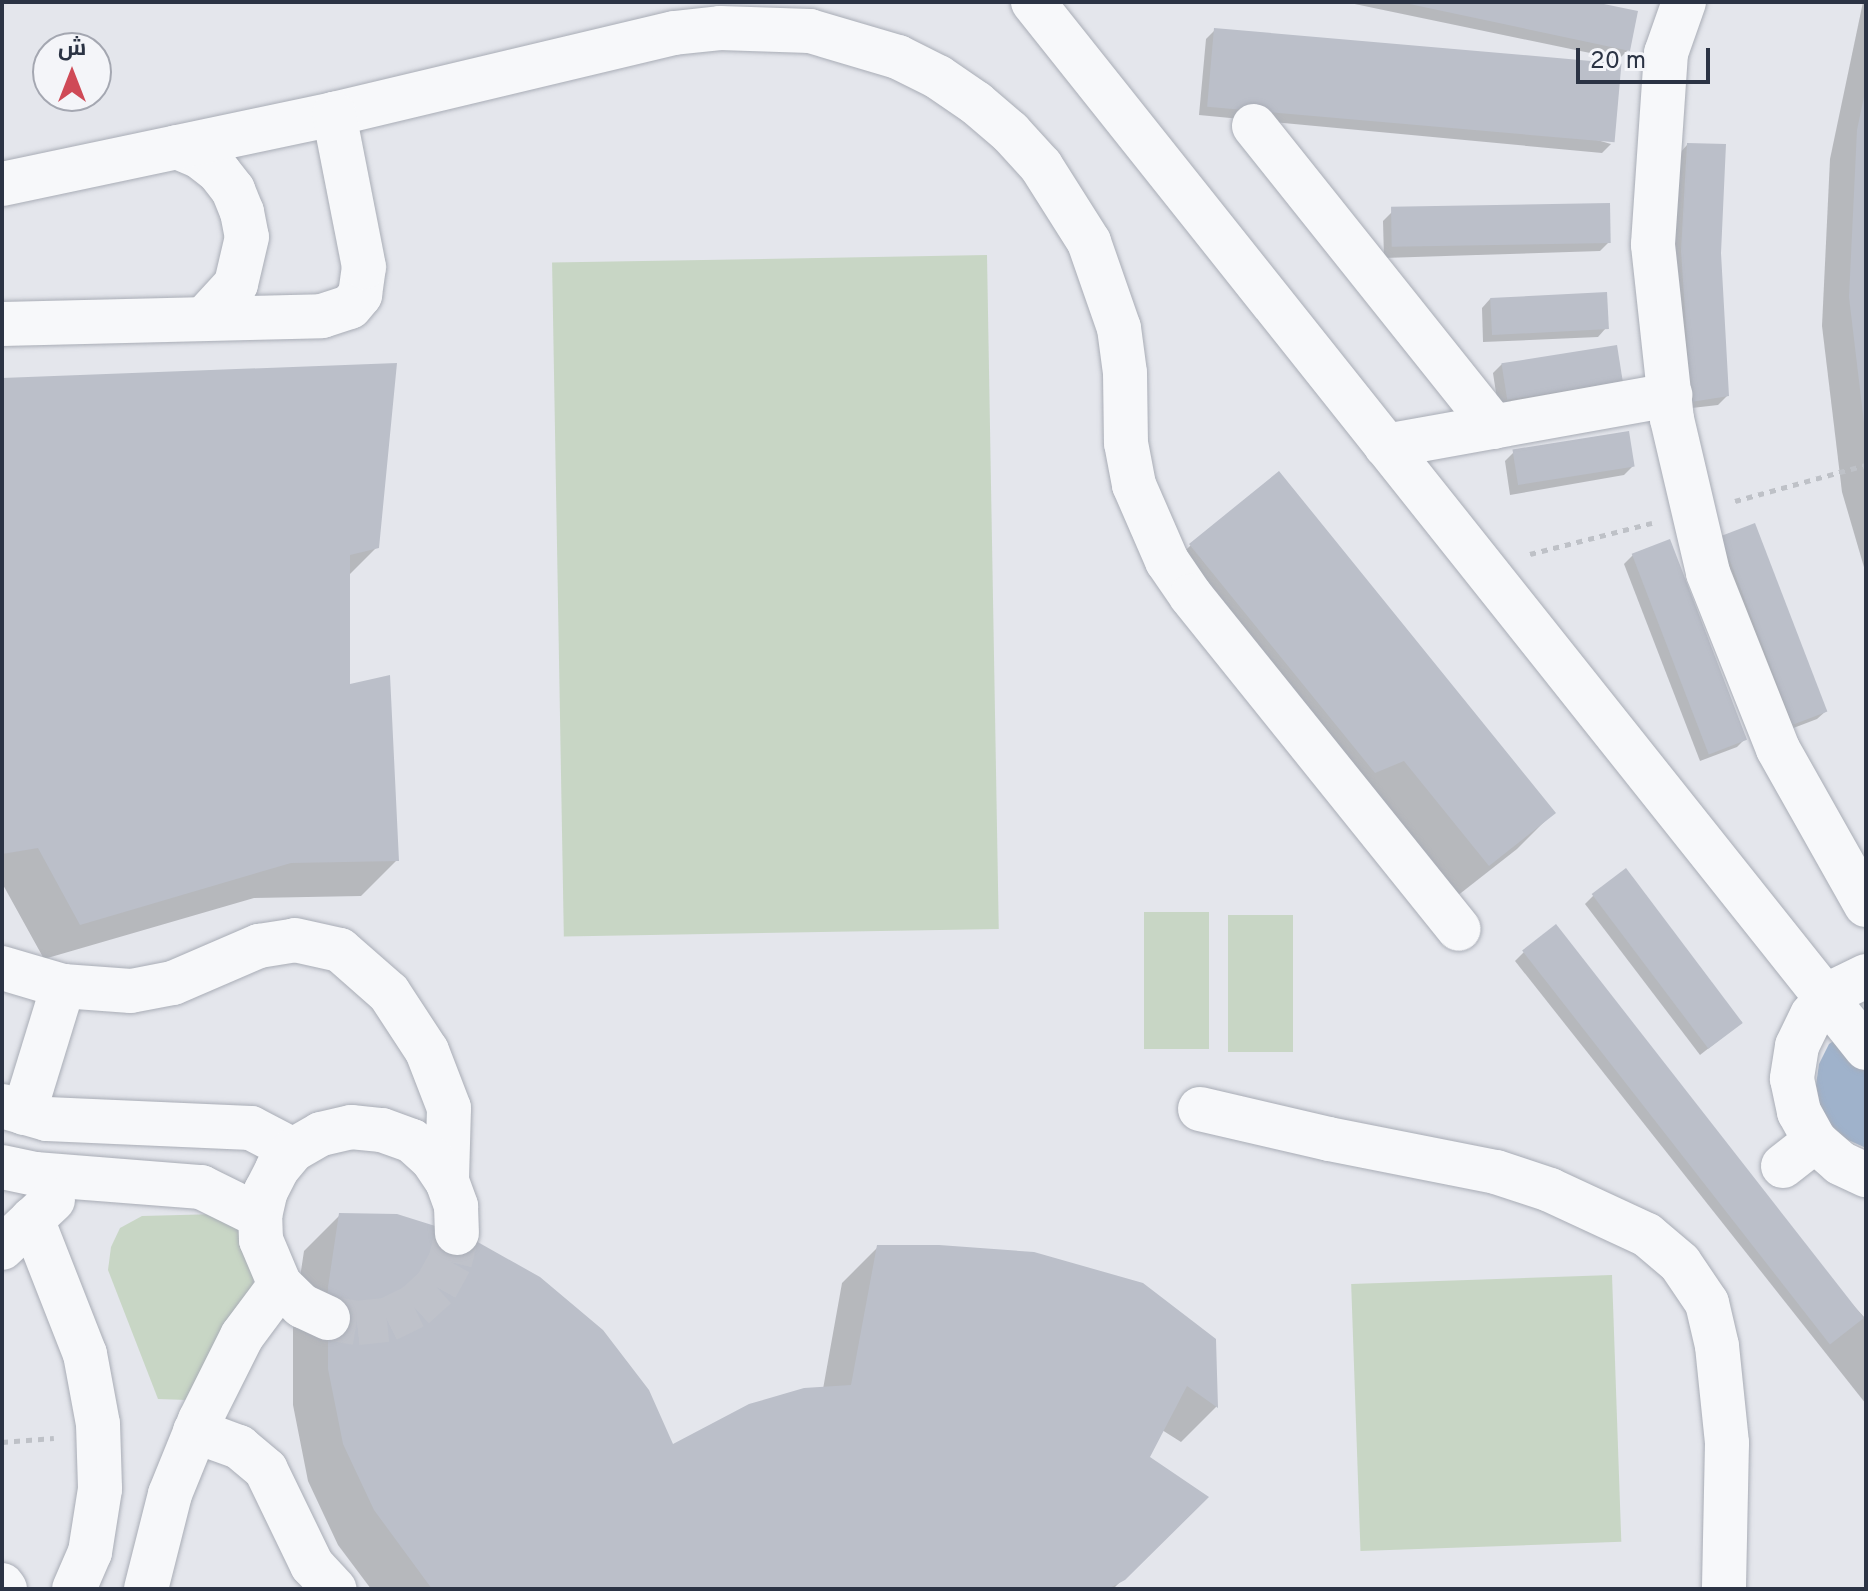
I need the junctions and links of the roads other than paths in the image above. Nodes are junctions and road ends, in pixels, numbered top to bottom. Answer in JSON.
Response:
{"nodes":[{"id":1,"x":1033,"y":2,"type":"edge"},
{"id":2,"x":1684,"y":2,"type":"edge"},
{"id":3,"x":334,"y":114,"type":"junction"},
{"id":4,"x":1254,"y":126,"type":"dead end"},
{"id":5,"x":177,"y":147,"type":"junction"},
{"id":6,"x":2,"y":184,"type":"edge"},
{"id":7,"x":204,"y":319,"type":"junction"},
{"id":8,"x":2,"y":324,"type":"edge"},
{"id":9,"x":1670,"y":395,"type":"junction"},
{"id":10,"x":1494,"y":427,"type":"junction"},
{"id":11,"x":1386,"y":446,"type":"junction"},
{"id":12,"x":1866,"y":905,"type":"edge"},
{"id":13,"x":1459,"y":929,"type":"dead end"},
{"id":14,"x":2,"y":968,"type":"edge"},
{"id":15,"x":1866,"y":976,"type":"edge"},
{"id":16,"x":63,"y":986,"type":"junction"},
{"id":17,"x":1827,"y":1000,"type":"junction"},
{"id":18,"x":1866,"y":1048,"type":"edge"},
{"id":19,"x":13,"y":1109,"type":"edge"},
{"id":20,"x":1200,"y":1109,"type":"dead end"},
{"id":21,"x":293,"y":1150,"type":"junction"},
{"id":22,"x":2,"y":1167,"type":"edge"},
{"id":23,"x":1866,"y":1175,"type":"edge"},
{"id":24,"x":79,"y":1177,"type":"junction"},
{"id":25,"x":447,"y":1181,"type":"junction"},
{"id":26,"x":260,"y":1216,"type":"junction"},
{"id":27,"x":457,"y":1233,"type":"tunnel mouth"},
{"id":28,"x":17,"y":1234,"type":"edge"},
{"id":29,"x":280,"y":1285,"type":"junction"},
{"id":30,"x":328,"y":1318,"type":"tunnel mouth"},
{"id":31,"x":195,"y":1431,"type":"junction"},
{"id":32,"x":74,"y":1589,"type":"edge"},
{"id":33,"x":146,"y":1589,"type":"edge"},
{"id":34,"x":334,"y":1589,"type":"edge"},
{"id":35,"x":1724,"y":1589,"type":"edge"}],
"edges":[{"from":1,"to":11,"type":"street"},
{"from":2,"to":9,"type":"street"},
{"from":3,"to":5,"type":"street"},
{"from":3,"to":7,"type":"street"},
{"from":3,"to":13,"type":"street"},
{"from":4,"to":10,"type":"street"},
{"from":5,"to":6,"type":"street"},
{"from":5,"to":7,"type":"street"},
{"from":7,"to":8,"type":"street"},
{"from":9,"to":10,"type":"street"},
{"from":9,"to":12,"type":"street"},
{"from":10,"to":11,"type":"street"},
{"from":11,"to":17,"type":"street"},
{"from":14,"to":16,"type":"street"},
{"from":15,"to":17,"type":"street"},
{"from":16,"to":19,"type":"street"},
{"from":16,"to":25,"type":"street"},
{"from":17,"to":18,"type":"street"},
{"from":17,"to":23,"type":"street"},
{"from":19,"to":21,"type":"street"},
{"from":20,"to":35,"type":"street"},
{"from":21,"to":25,"type":"street"},
{"from":21,"to":26,"type":"street"},
{"from":22,"to":24,"type":"street"},
{"from":24,"to":26,"type":"street"},
{"from":24,"to":28,"type":"street"},
{"from":25,"to":27,"type":"street"},
{"from":26,"to":29,"type":"street"},
{"from":28,"to":32,"type":"street"},
{"from":29,"to":30,"type":"street"},
{"from":29,"to":31,"type":"street"},
{"from":31,"to":33,"type":"street"},
{"from":31,"to":34,"type":"street"}]}
